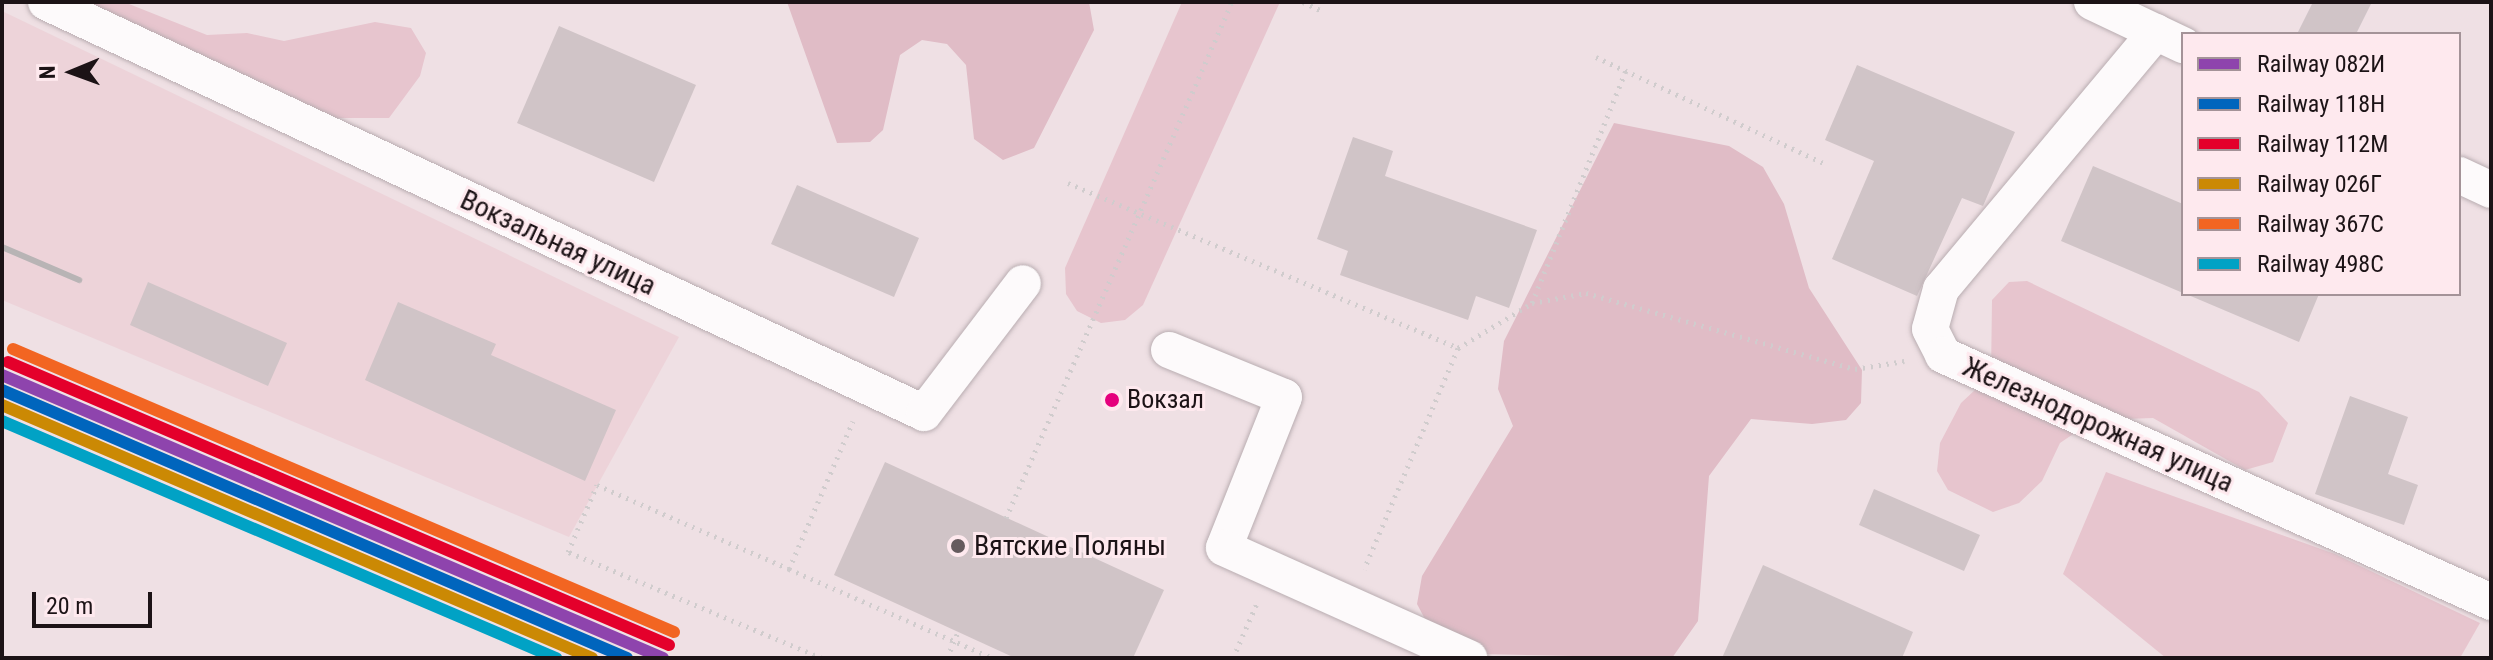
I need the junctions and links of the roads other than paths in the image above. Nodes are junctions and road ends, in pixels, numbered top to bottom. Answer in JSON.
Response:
{"nodes":[{"id":1,"x":46,"y":2,"type":"edge"},
{"id":2,"x":2092,"y":2,"type":"edge"},
{"id":3,"x":2170,"y":38,"type":"edge"},
{"id":4,"x":2461,"y":176,"type":"edge"},
{"id":5,"x":2491,"y":190,"type":"edge"},
{"id":6,"x":1023,"y":283,"type":"dead end"},
{"id":7,"x":1169,"y":350,"type":"dead end"},
{"id":8,"x":2491,"y":602,"type":"edge"},
{"id":9,"x":1469,"y":658,"type":"edge"}],
"edges":[{"from":1,"to":6,"type":"street","name":"Вокзальная улица"},
{"from":2,"to":3,"type":"street"},
{"from":3,"to":8,"type":"street","name":"Железнодорожная улица"},
{"from":4,"to":5,"type":"street"},
{"from":7,"to":9,"type":"street"}]}
